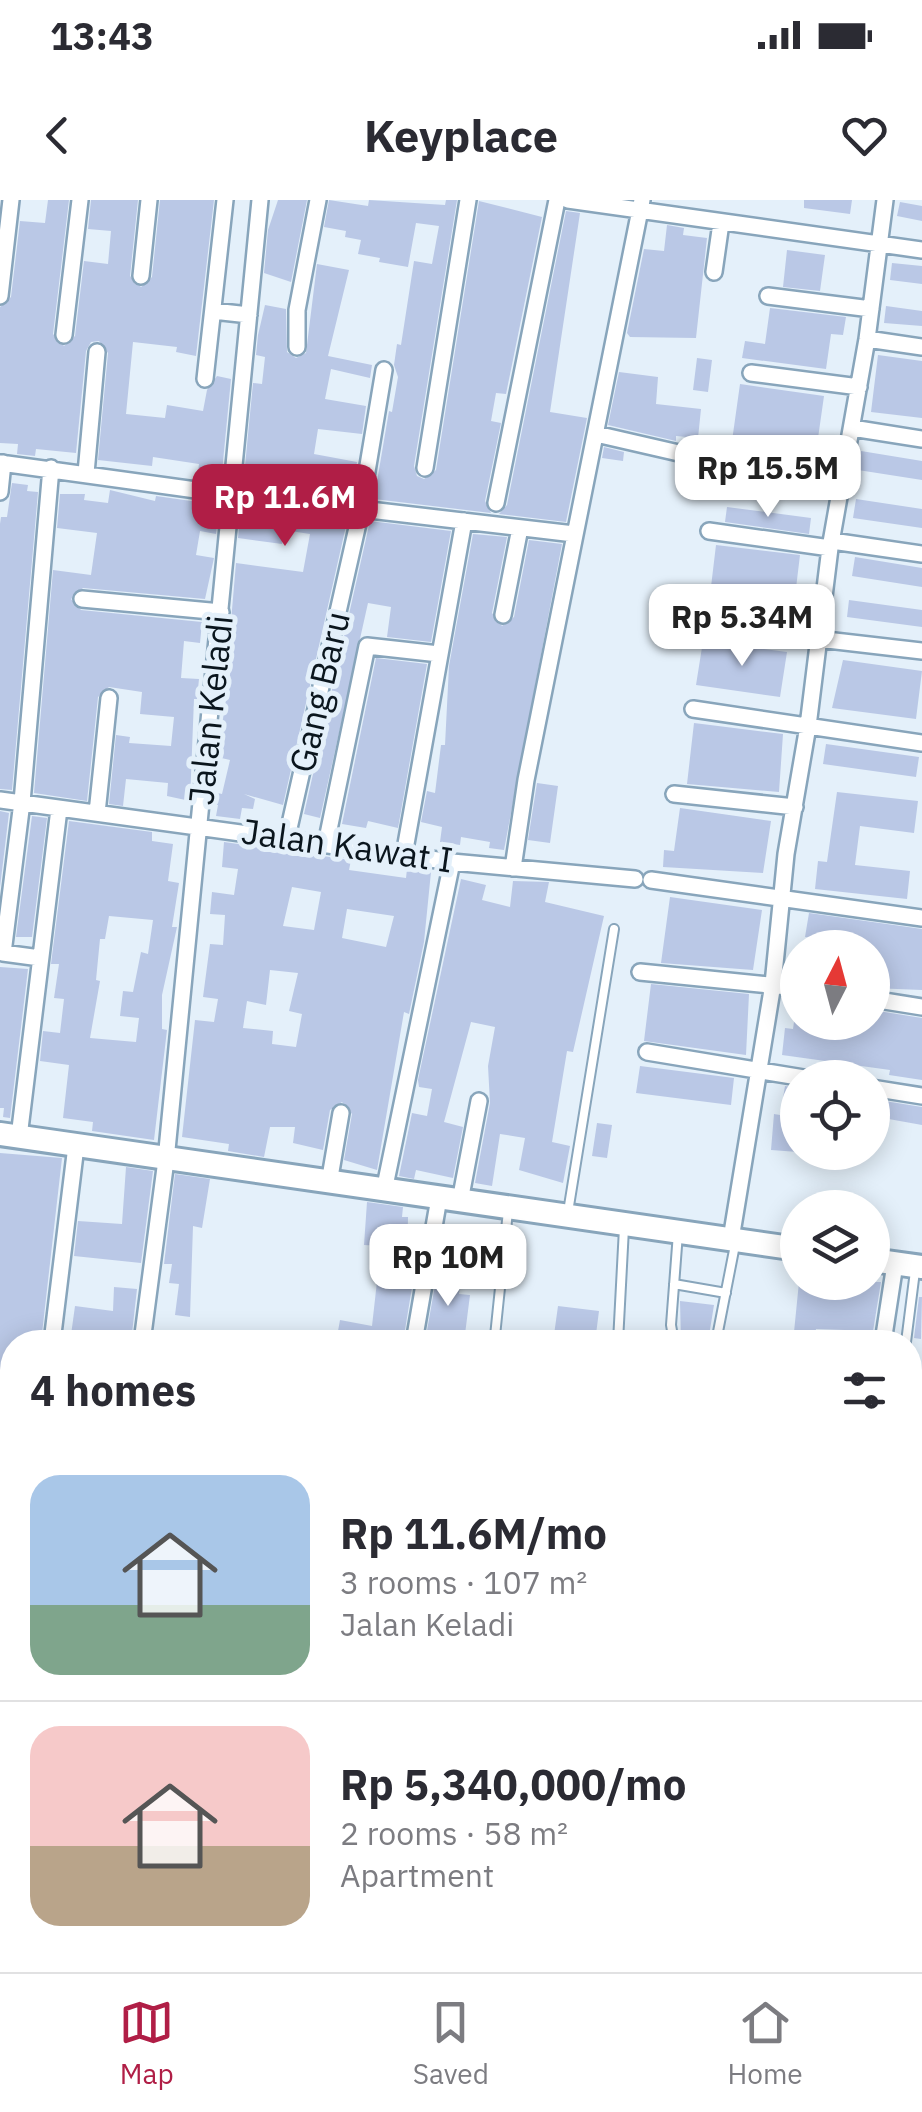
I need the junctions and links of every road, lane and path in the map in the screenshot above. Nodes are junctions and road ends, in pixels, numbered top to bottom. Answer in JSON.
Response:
{"nodes":[{"id":1,"x":11,"y":200,"type":"edge"},
{"id":2,"x":80,"y":200,"type":"edge"},
{"id":3,"x":149,"y":200,"type":"edge"},
{"id":4,"x":225,"y":200,"type":"edge"},
{"id":5,"x":260,"y":200,"type":"edge"},
{"id":6,"x":318,"y":200,"type":"edge"},
{"id":7,"x":468,"y":200,"type":"edge"},
{"id":8,"x":557,"y":200,"type":"edge"},
{"id":9,"x":568,"y":200,"type":"edge"},
{"id":10,"x":885,"y":200,"type":"edge"},
{"id":11,"x":640,"y":205,"type":"edge"},
{"id":12,"x":721,"y":222,"type":"junction"},
{"id":13,"x":222,"y":226,"type":"junction"},
{"id":14,"x":257,"y":231,"type":"junction"},
{"id":15,"x":878,"y":243,"type":"junction"},
{"id":16,"x":922,"y":250,"type":"edge"},
{"id":17,"x":714,"y":272,"type":"dead end"},
{"id":18,"x":141,"y":276,"type":"dead end"},
{"id":19,"x":0,"y":296,"type":"edge"},
{"id":20,"x":768,"y":296,"type":"dead end"},
{"id":21,"x":870,"y":309,"type":"junction"},
{"id":22,"x":213,"y":311,"type":"junction"},
{"id":23,"x":249,"y":315,"type":"junction"},
{"id":24,"x":64,"y":335,"type":"dead end"},
{"id":25,"x":867,"y":339,"type":"junction"},
{"id":26,"x":922,"y":346,"type":"edge"},
{"id":27,"x":297,"y":347,"type":"dead end"},
{"id":28,"x":98,"y":352,"type":"dead end"},
{"id":29,"x":384,"y":370,"type":"dead end"},
{"id":30,"x":750,"y":373,"type":"dead end"},
{"id":31,"x":206,"y":379,"type":"dead end"},
{"id":32,"x":859,"y":387,"type":"junction"},
{"id":33,"x":852,"y":428,"type":"junction"},
{"id":34,"x":596,"y":434,"type":"junction"},
{"id":35,"x":922,"y":439,"type":"edge"},
{"id":36,"x":732,"y":452,"type":"dead end"},
{"id":37,"x":683,"y":454,"type":"dead end"},
{"id":38,"x":2,"y":463,"type":"edge"},
{"id":39,"x":845,"y":467,"type":"junction"},
{"id":40,"x":52,"y":468,"type":"junction"},
{"id":41,"x":425,"y":468,"type":"dead end"},
{"id":42,"x":86,"y":473,"type":"junction"},
{"id":43,"x":0,"y":492,"type":"edge"},
{"id":44,"x":232,"y":495,"type":"junction"},
{"id":45,"x":496,"y":502,"type":"dead end"},
{"id":46,"x":360,"y":509,"type":"junction"},
{"id":47,"x":464,"y":521,"type":"junction"},
{"id":48,"x":520,"y":528,"type":"junction"},
{"id":49,"x":709,"y":531,"type":"dead end"},
{"id":50,"x":574,"y":534,"type":"junction"},
{"id":51,"x":831,"y":545,"type":"junction"},
{"id":52,"x":922,"y":554,"type":"edge"},
{"id":53,"x":82,"y":598,"type":"dead end"},
{"id":54,"x":221,"y":612,"type":"junction"},
{"id":55,"x":503,"y":615,"type":"dead end"},
{"id":56,"x":714,"y":627,"type":"dead end"},
{"id":57,"x":820,"y":637,"type":"junction"},
{"id":58,"x":922,"y":651,"type":"edge"},
{"id":59,"x":439,"y":654,"type":"junction"},
{"id":60,"x":109,"y":698,"type":"dead end"},
{"id":61,"x":693,"y":710,"type":"dead end"},
{"id":62,"x":808,"y":726,"type":"junction"},
{"id":63,"x":922,"y":743,"type":"edge"},
{"id":64,"x":674,"y":794,"type":"dead end"},
{"id":65,"x":0,"y":800,"type":"edge"},
{"id":66,"x":22,"y":802,"type":"junction"},
{"id":67,"x":795,"y":806,"type":"junction"},
{"id":68,"x":60,"y":808,"type":"junction"},
{"id":69,"x":97,"y":813,"type":"junction"},
{"id":70,"x":199,"y":824,"type":"junction"},
{"id":71,"x":287,"y":838,"type":"junction"},
{"id":72,"x":326,"y":844,"type":"junction"},
{"id":73,"x":404,"y":855,"type":"junction"},
{"id":74,"x":452,"y":862,"type":"junction"},
{"id":75,"x":513,"y":868,"type":"junction"},
{"id":76,"x":782,"y":898,"type":"junction"},
{"id":77,"x":922,"y":918,"type":"edge"},
{"id":78,"x":614,"y":929,"type":"dead end"},
{"id":79,"x":40,"y":958,"type":"junction"},
{"id":80,"x":640,"y":972,"type":"dead end"},
{"id":81,"x":774,"y":984,"type":"junction"},
{"id":82,"x":780,"y":985,"type":"edge"},
{"id":83,"x":890,"y":1003,"type":"edge"},
{"id":84,"x":922,"y":1007,"type":"edge"},
{"id":85,"x":647,"y":1052,"type":"dead end"},
{"id":86,"x":759,"y":1070,"type":"junction"},
{"id":87,"x":780,"y":1074,"type":"edge"},
{"id":88,"x":890,"y":1091,"type":"edge"},
{"id":89,"x":922,"y":1096,"type":"edge"},
{"id":90,"x":479,"y":1102,"type":"dead end"},
{"id":91,"x":341,"y":1113,"type":"dead end"},
{"id":92,"x":9,"y":1136,"type":"edge"},
{"id":93,"x":76,"y":1146,"type":"junction"},
{"id":94,"x":166,"y":1160,"type":"junction"},
{"id":95,"x":329,"y":1183,"type":"junction"},
{"id":96,"x":384,"y":1191,"type":"junction"},
{"id":97,"x":450,"y":1200,"type":"junction"},
{"id":98,"x":508,"y":1207,"type":"junction"},
{"id":99,"x":568,"y":1216,"type":"junction"},
{"id":100,"x":624,"y":1223,"type":"junction"},
{"id":101,"x":678,"y":1232,"type":"junction"},
{"id":102,"x":734,"y":1240,"type":"junction"},
{"id":103,"x":780,"y":1246,"type":"edge"},
{"id":104,"x":901,"y":1264,"type":"edge"},
{"id":105,"x":674,"y":1284,"type":"junction"},
{"id":106,"x":726,"y":1293,"type":"junction"},
{"id":107,"x":53,"y":1330,"type":"edge"},
{"id":108,"x":144,"y":1330,"type":"edge"},
{"id":109,"x":417,"y":1330,"type":"edge"},
{"id":110,"x":496,"y":1330,"type":"edge"},
{"id":111,"x":619,"y":1330,"type":"edge"},
{"id":112,"x":674,"y":1330,"type":"edge"},
{"id":113,"x":718,"y":1330,"type":"edge"},
{"id":114,"x":886,"y":1330,"type":"edge"},
{"id":115,"x":905,"y":1330,"type":"edge"}],
"edges":[{"from":1,"to":19,"type":"street"},
{"from":2,"to":24,"type":"street"},
{"from":3,"to":18,"type":"street"},
{"from":4,"to":13,"type":"street"},
{"from":5,"to":14,"type":"street","name":"Jalan Keladi"},
{"from":6,"to":27,"type":"street"},
{"from":7,"to":41,"type":"street"},
{"from":8,"to":45,"type":"street"},
{"from":9,"to":11,"type":"street"},
{"from":10,"to":15,"type":"street"},
{"from":11,"to":12,"type":"street"},
{"from":11,"to":34,"type":"street"},
{"from":12,"to":15,"type":"street"},
{"from":12,"to":17,"type":"street"},
{"from":13,"to":14,"type":"street"},
{"from":13,"to":22,"type":"street"},
{"from":14,"to":23,"type":"street","name":"Jalan Keladi"},
{"from":15,"to":16,"type":"street"},
{"from":15,"to":21,"type":"street"},
{"from":20,"to":21,"type":"street"},
{"from":21,"to":25,"type":"street"},
{"from":22,"to":23,"type":"street"},
{"from":22,"to":31,"type":"street"},
{"from":23,"to":44,"type":"street","name":"Jalan Keladi"},
{"from":25,"to":26,"type":"street"},
{"from":25,"to":32,"type":"street"},
{"from":28,"to":42,"type":"street"},
{"from":29,"to":46,"type":"street","name":"Gang Baru"},
{"from":30,"to":32,"type":"street"},
{"from":32,"to":33,"type":"street"},
{"from":33,"to":35,"type":"street"},
{"from":33,"to":39,"type":"street"},
{"from":34,"to":37,"type":"street"},
{"from":34,"to":50,"type":"street"},
{"from":36,"to":39,"type":"street"},
{"from":38,"to":40,"type":"street"},
{"from":38,"to":43,"type":"street"},
{"from":39,"to":51,"type":"street"},
{"from":40,"to":42,"type":"street"},
{"from":40,"to":66,"type":"street"},
{"from":42,"to":44,"type":"street"},
{"from":44,"to":54,"type":"street","name":"Jalan Keladi"},
{"from":46,"to":47,"type":"street"},
{"from":46,"to":71,"type":"street","name":"Gang Baru"},
{"from":47,"to":48,"type":"street"},
{"from":47,"to":59,"type":"street"},
{"from":48,"to":50,"type":"street"},
{"from":48,"to":55,"type":"street"},
{"from":49,"to":51,"type":"street"},
{"from":50,"to":75,"type":"street"},
{"from":51,"to":52,"type":"street"},
{"from":51,"to":57,"type":"street"},
{"from":53,"to":54,"type":"street"},
{"from":54,"to":70,"type":"street","name":"Jalan Keladi"},
{"from":56,"to":57,"type":"street"},
{"from":57,"to":58,"type":"street"},
{"from":57,"to":62,"type":"street"},
{"from":59,"to":72,"type":"street"},
{"from":59,"to":73,"type":"street"},
{"from":60,"to":69,"type":"street"},
{"from":61,"to":62,"type":"street"},
{"from":62,"to":63,"type":"street"},
{"from":62,"to":67,"type":"street"},
{"from":64,"to":67,"type":"street"},
{"from":65,"to":66,"type":"street","name":"Jalan Kawat I"},
{"from":66,"to":68,"type":"street","name":"Jalan Kawat I"},
{"from":66,"to":79,"type":"street"},
{"from":67,"to":76,"type":"street"},
{"from":68,"to":69,"type":"street","name":"Jalan Kawat I"},
{"from":68,"to":79,"type":"street"},
{"from":69,"to":70,"type":"street","name":"Jalan Kawat I"},
{"from":70,"to":71,"type":"street","name":"Jalan Kawat I"},
{"from":70,"to":94,"type":"street","name":"Jalan Keladi"},
{"from":71,"to":72,"type":"street","name":"Jalan Kawat I"},
{"from":72,"to":73,"type":"street","name":"Jalan Kawat I"},
{"from":73,"to":74,"type":"street","name":"Jalan Kawat I"},
{"from":74,"to":75,"type":"street","name":"Jalan Kawat I"},
{"from":74,"to":96,"type":"street"},
{"from":75,"to":76,"type":"street","name":"Jalan Kawat I"},
{"from":76,"to":77,"type":"street","name":"Jalan Kawat I"},
{"from":76,"to":81,"type":"street"},
{"from":78,"to":99,"type":"lane"},
{"from":79,"to":92,"type":"street"},
{"from":80,"to":81,"type":"street"},
{"from":81,"to":82,"type":"street"},
{"from":81,"to":86,"type":"street"},
{"from":83,"to":84,"type":"street"},
{"from":85,"to":86,"type":"street"},
{"from":86,"to":87,"type":"street"},
{"from":86,"to":102,"type":"street"},
{"from":88,"to":89,"type":"street"},
{"from":90,"to":97,"type":"street"},
{"from":91,"to":95,"type":"street"},
{"from":92,"to":93,"type":"main road"},
{"from":93,"to":94,"type":"main road"},
{"from":93,"to":107,"type":"street"},
{"from":94,"to":95,"type":"main road"},
{"from":94,"to":108,"type":"street","name":"Jalan Keladi"},
{"from":95,"to":96,"type":"main road"},
{"from":96,"to":97,"type":"main road"},
{"from":97,"to":98,"type":"main road"},
{"from":97,"to":109,"type":"street"},
{"from":98,"to":99,"type":"main road"},
{"from":98,"to":110,"type":"lane"},
{"from":99,"to":100,"type":"main road"},
{"from":100,"to":101,"type":"main road"},
{"from":100,"to":111,"type":"lane"},
{"from":101,"to":102,"type":"main road"},
{"from":101,"to":105,"type":"lane"},
{"from":102,"to":103,"type":"main road"},
{"from":102,"to":106,"type":"lane"},
{"from":104,"to":114,"type":"street"},
{"from":104,"to":115,"type":"lane"},
{"from":105,"to":106,"type":"lane"},
{"from":105,"to":112,"type":"lane"},
{"from":106,"to":113,"type":"lane"}]}
